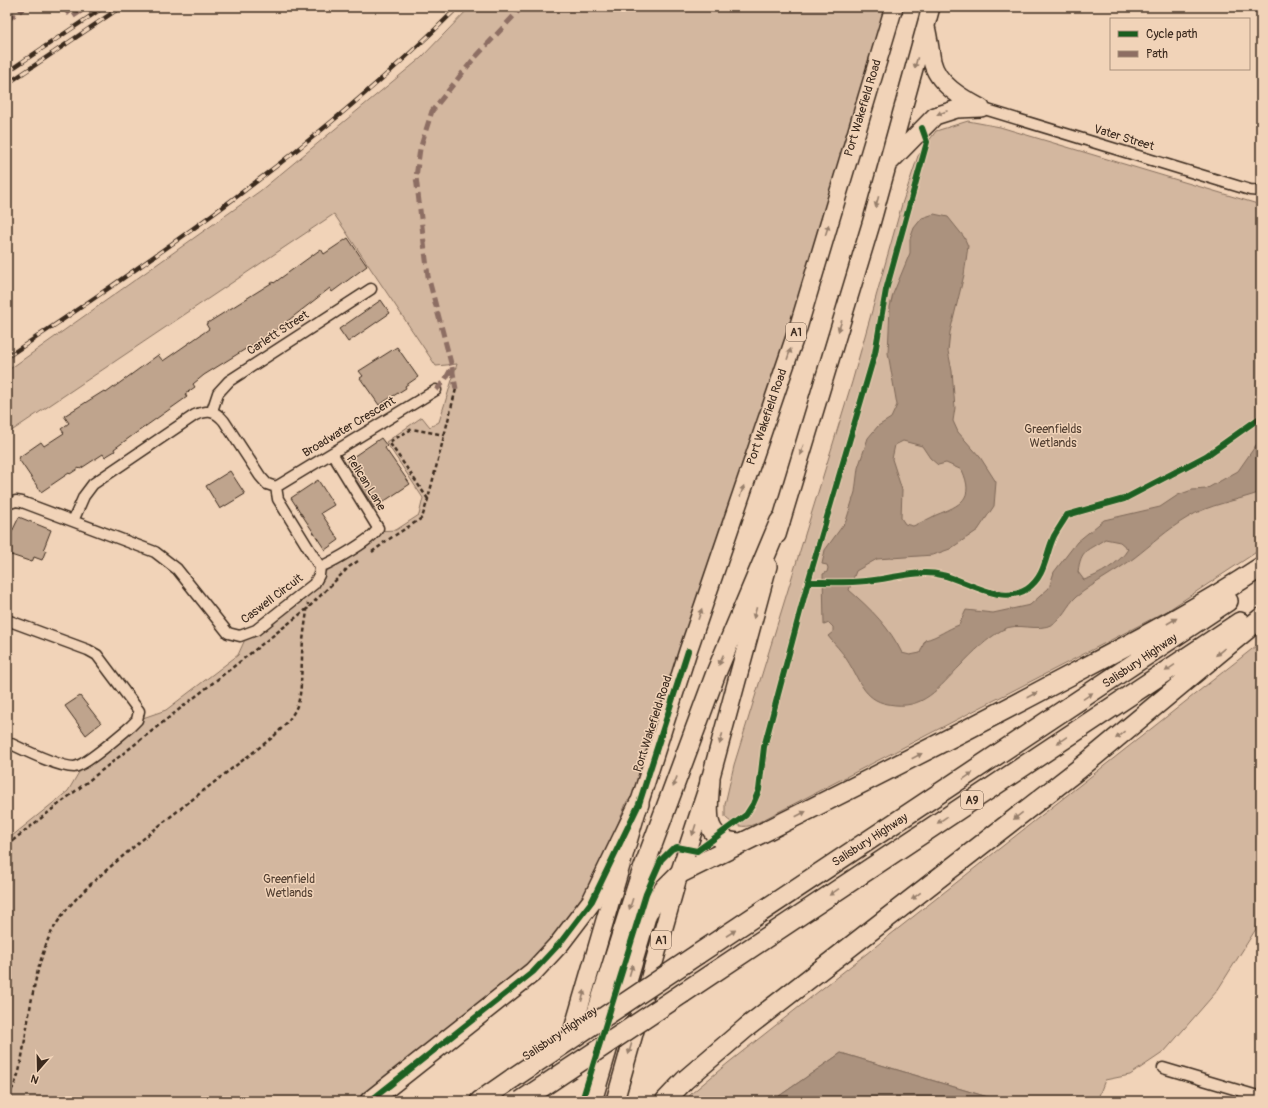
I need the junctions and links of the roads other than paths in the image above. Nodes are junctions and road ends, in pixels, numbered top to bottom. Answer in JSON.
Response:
{"nodes":[{"id":1,"x":931,"y":7,"type":"edge"},
{"id":2,"x":892,"y":8,"type":"edge"},
{"id":3,"x":926,"y":25,"type":"junction"},
{"id":4,"x":981,"y":108,"type":"junction"},
{"id":5,"x":888,"y":164,"type":"junction"},
{"id":6,"x":1261,"y":191,"type":"edge"},
{"id":7,"x":371,"y":289,"type":"dead end"},
{"id":8,"x":436,"y":390,"type":"dead end"},
{"id":9,"x":212,"y":411,"type":"junction"},
{"id":10,"x":332,"y":453,"type":"junction"},
{"id":11,"x":276,"y":487,"type":"junction"},
{"id":12,"x":7,"y":504,"type":"edge"},
{"id":13,"x":73,"y":521,"type":"junction"},
{"id":14,"x":780,"y":522,"type":"junction"},
{"id":15,"x":1261,"y":566,"type":"edge"},
{"id":16,"x":320,"y":567,"type":"junction"},
{"id":17,"x":1261,"y":579,"type":"edge"},
{"id":18,"x":1261,"y":608,"type":"edge"},
{"id":19,"x":1261,"y":618,"type":"edge"},
{"id":20,"x":7,"y":620,"type":"edge"},
{"id":21,"x":7,"y":742,"type":"edge"},
{"id":22,"x":710,"y":780,"type":"junction"},
{"id":23,"x":639,"y":804,"type":"junction"},
{"id":24,"x":742,"y":843,"type":"junction"},
{"id":25,"x":679,"y":874,"type":"junction"},
{"id":26,"x":1163,"y":1068,"type":"dead end"},
{"id":27,"x":1261,"y":1097,"type":"edge"},
{"id":28,"x":370,"y":1101,"type":"edge"},
{"id":29,"x":480,"y":1101,"type":"edge"},
{"id":30,"x":521,"y":1101,"type":"edge"},
{"id":31,"x":552,"y":1101,"type":"edge"},
{"id":32,"x":570,"y":1101,"type":"edge"},
{"id":33,"x":592,"y":1101,"type":"edge"},
{"id":34,"x":615,"y":1101,"type":"edge"},
{"id":35,"x":665,"y":1101,"type":"edge"}],
"edges":[{"from":1,"to":3,"type":"highway","number":"A1"},
{"from":23,"to":2,"type":"highway","name":"Port Wakefield Road","number":"A1","one_way":true},
{"from":3,"to":4,"type":"highway"},
{"from":3,"to":5,"type":"highway","number":"A1","one_way":true},
{"from":4,"to":5,"type":"highway","one_way":true},
{"from":4,"to":6,"type":"street","name":"Vater Street"},
{"from":5,"to":14,"type":"highway","number":"A1","one_way":true},
{"from":7,"to":9,"type":"street","name":"Carlett Street"},
{"from":8,"to":10,"type":"street","name":"Broadwater Crescent"},
{"from":9,"to":11,"type":"street"},
{"from":9,"to":13,"type":"street"},
{"from":10,"to":11,"type":"street","name":"Broadwater Crescent"},
{"from":10,"to":16,"type":"street","name":"Pelican Lane"},
{"from":11,"to":16,"type":"street"},
{"from":12,"to":13,"type":"street","name":"Caswell Circuit"},
{"from":13,"to":16,"type":"street","name":"Caswell Circuit"},
{"from":14,"to":22,"type":"highway","number":"A1","one_way":true},
{"from":14,"to":32,"type":"highway","one_way":true},
{"from":24,"to":15,"type":"highway","one_way":true},
{"from":29,"to":17,"type":"highway","name":"Salisbury Highway","number":"A9","one_way":true,"bridge":true},
{"from":18,"to":30,"type":"highway","name":"Salisbury Highway","number":"A9","one_way":true,"bridge":true},
{"from":19,"to":35,"type":"highway","one_way":true},
{"from":20,"to":21,"type":"street"},
{"from":22,"to":24,"type":"highway"},
{"from":22,"to":25,"type":"highway","number":"A1","one_way":true},
{"from":23,"to":28,"type":"highway"},
{"from":31,"to":23,"type":"highway","name":"Port Wakefield Road","number":"A1","one_way":true},
{"from":24,"to":25,"type":"highway"},
{"from":33,"to":25,"type":"highway","one_way":true},
{"from":25,"to":34,"type":"highway","number":"A1","one_way":true},
{"from":26,"to":27,"type":"street"}]}
